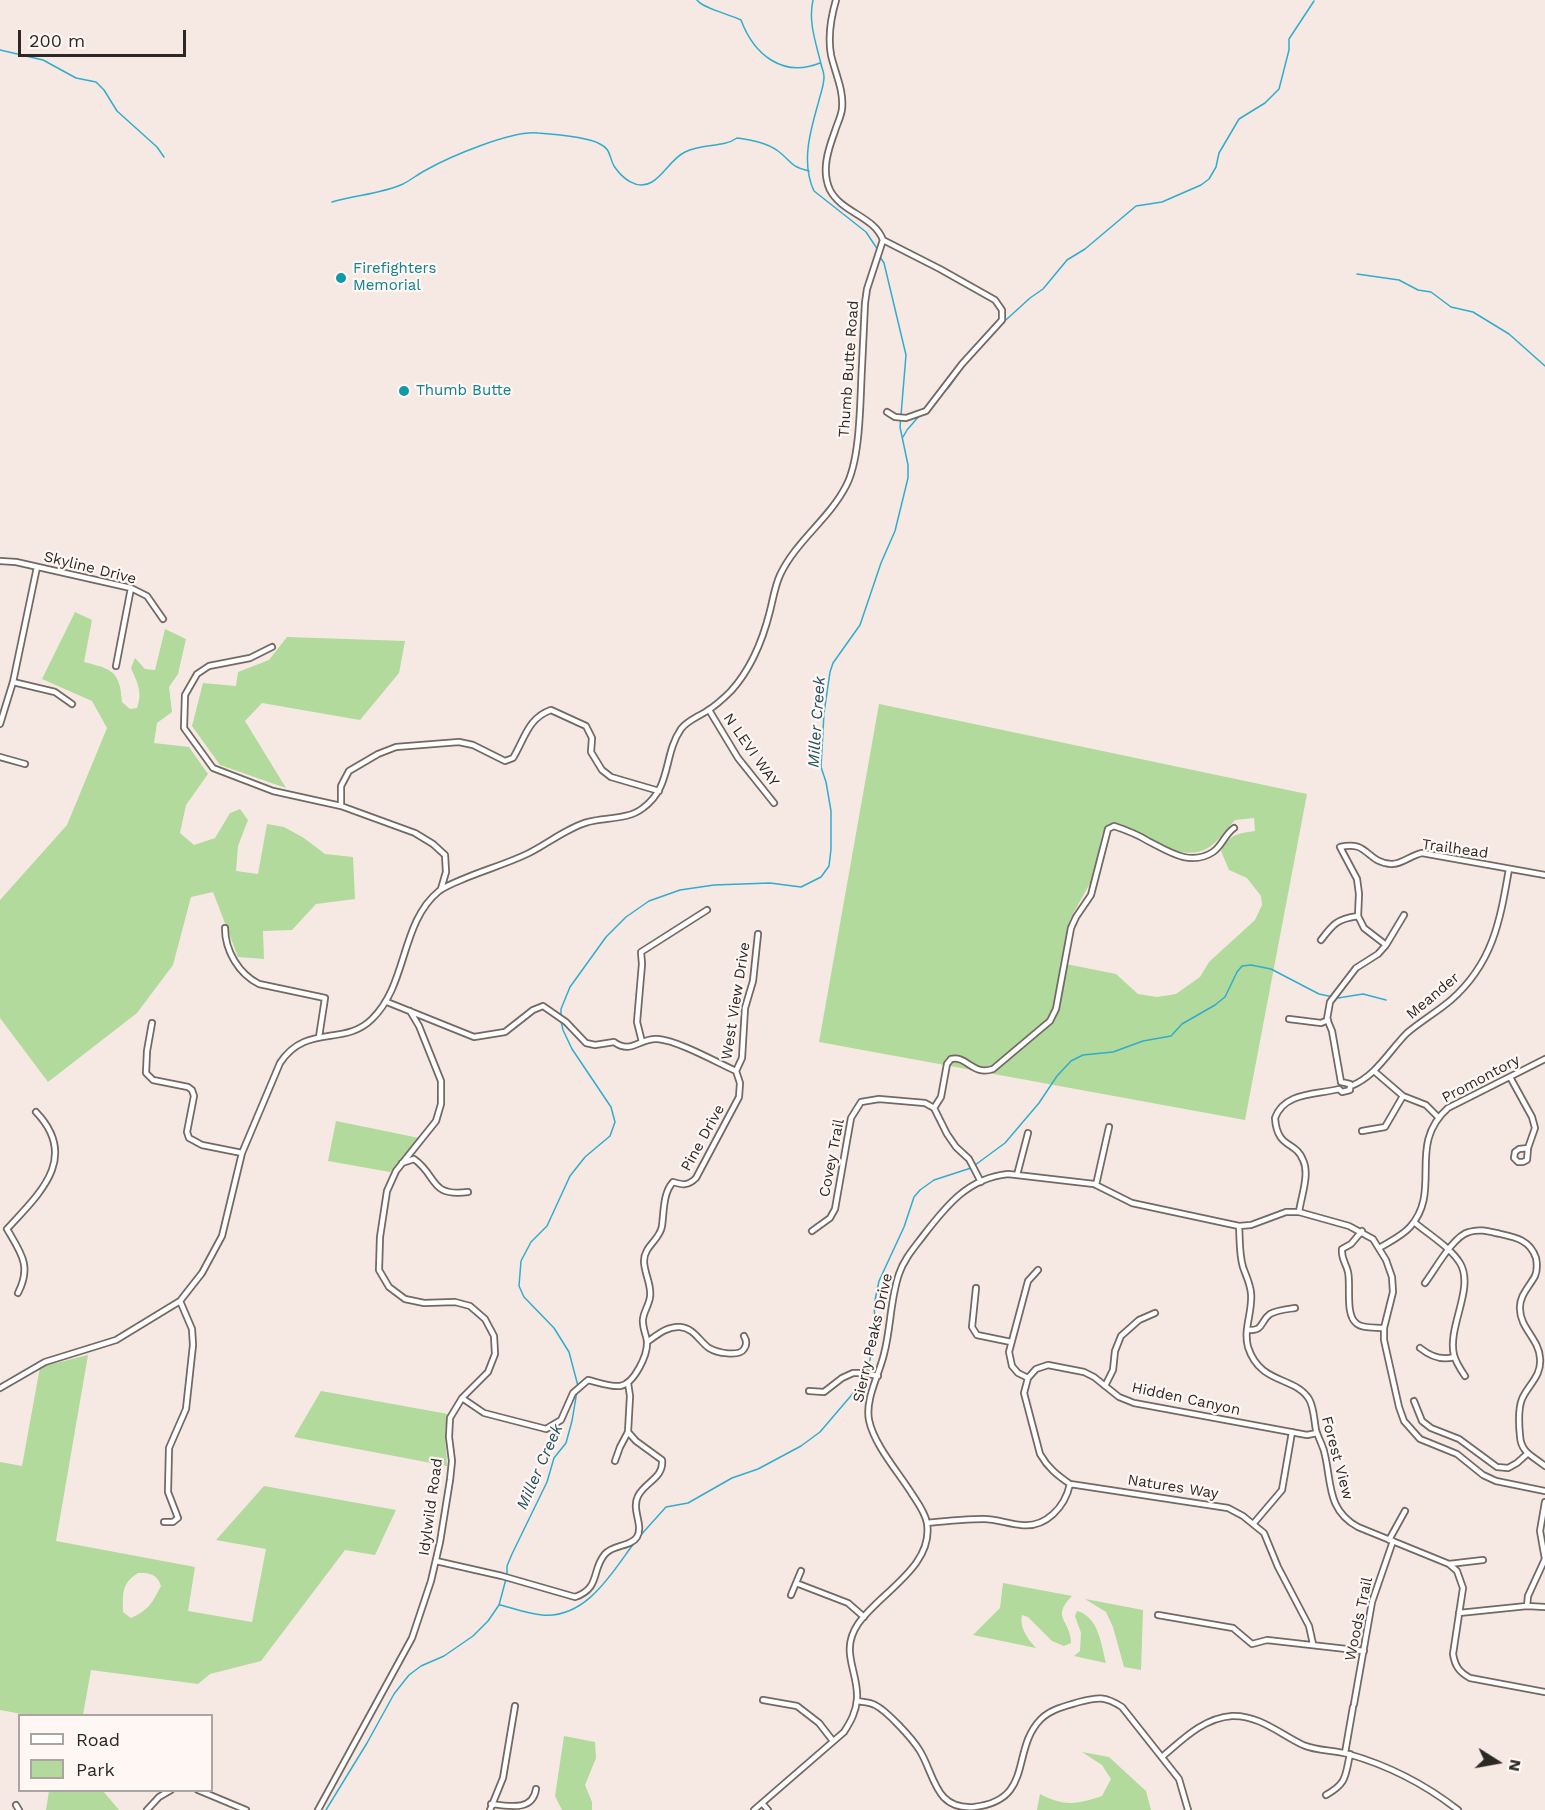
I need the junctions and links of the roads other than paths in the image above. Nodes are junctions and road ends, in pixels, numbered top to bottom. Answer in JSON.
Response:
{"nodes":[{"id":1,"x":836,"y":0,"type":"edge"},
{"id":2,"x":883,"y":240,"type":"junction"},
{"id":3,"x":887,"y":412,"type":"dead end"},
{"id":4,"x":0,"y":561,"type":"edge"},
{"id":5,"x":37,"y":567,"type":"junction"},
{"id":6,"x":131,"y":588,"type":"junction"},
{"id":7,"x":163,"y":619,"type":"dead end"},
{"id":8,"x":272,"y":647,"type":"dead end"},
{"id":9,"x":116,"y":666,"type":"dead end"},
{"id":10,"x":13,"y":682,"type":"junction"},
{"id":11,"x":72,"y":704,"type":"dead end"},
{"id":12,"x":709,"y":710,"type":"junction"},
{"id":13,"x":0,"y":724,"type":"edge"},
{"id":14,"x":0,"y":757,"type":"edge"},
{"id":15,"x":25,"y":764,"type":"dead end"},
{"id":16,"x":659,"y":791,"type":"junction"},
{"id":17,"x":774,"y":803,"type":"dead end"},
{"id":18,"x":341,"y":806,"type":"junction"},
{"id":19,"x":1234,"y":828,"type":"dead end"},
{"id":20,"x":1509,"y":869,"type":"junction"},
{"id":21,"x":1545,"y":875,"type":"edge"},
{"id":22,"x":441,"y":889,"type":"junction"},
{"id":23,"x":707,"y":910,"type":"dead end"},
{"id":24,"x":1404,"y":915,"type":"dead end"},
{"id":25,"x":1358,"y":916,"type":"junction"},
{"id":26,"x":225,"y":928,"type":"dead end"},
{"id":27,"x":759,"y":934,"type":"dead end"},
{"id":28,"x":1321,"y":940,"type":"dead end"},
{"id":29,"x":1386,"y":945,"type":"junction"},
{"id":30,"x":387,"y":1002,"type":"junction"},
{"id":31,"x":410,"y":1011,"type":"junction"},
{"id":32,"x":1289,"y":1019,"type":"dead end"},
{"id":33,"x":1328,"y":1020,"type":"junction"},
{"id":34,"x":152,"y":1023,"type":"dead end"},
{"id":35,"x":319,"y":1037,"type":"junction"},
{"id":36,"x":642,"y":1042,"type":"junction"},
{"id":37,"x":1545,"y":1059,"type":"edge"},
{"id":38,"x":736,"y":1071,"type":"junction"},
{"id":39,"x":1374,"y":1071,"type":"junction"},
{"id":40,"x":1510,"y":1077,"type":"junction"},
{"id":41,"x":1341,"y":1082,"type":"junction"},
{"id":42,"x":1351,"y":1086,"type":"junction"},
{"id":43,"x":1339,"y":1089,"type":"junction"},
{"id":44,"x":1403,"y":1096,"type":"junction"},
{"id":45,"x":934,"y":1108,"type":"junction"},
{"id":46,"x":36,"y":1112,"type":"dead end"},
{"id":47,"x":1438,"y":1117,"type":"junction"},
{"id":48,"x":1109,"y":1127,"type":"dead end"},
{"id":49,"x":1362,"y":1131,"type":"dead end"},
{"id":50,"x":1028,"y":1133,"type":"dead end"},
{"id":51,"x":1527,"y":1148,"type":"dead end"},
{"id":52,"x":242,"y":1153,"type":"junction"},
{"id":53,"x":402,"y":1163,"type":"junction"},
{"id":54,"x":1017,"y":1175,"type":"junction"},
{"id":55,"x":981,"y":1182,"type":"junction"},
{"id":56,"x":1096,"y":1185,"type":"junction"},
{"id":57,"x":468,"y":1192,"type":"dead end"},
{"id":58,"x":1299,"y":1212,"type":"junction"},
{"id":59,"x":1413,"y":1222,"type":"junction"},
{"id":60,"x":0,"y":1226,"type":"edge"},
{"id":61,"x":1239,"y":1226,"type":"junction"},
{"id":62,"x":8,"y":1229,"type":"junction"},
{"id":63,"x":812,"y":1231,"type":"dead end"},
{"id":64,"x":1362,"y":1232,"type":"junction"},
{"id":65,"x":1379,"y":1248,"type":"junction"},
{"id":66,"x":1448,"y":1251,"type":"junction"},
{"id":67,"x":1038,"y":1270,"type":"dead end"},
{"id":68,"x":1425,"y":1283,"type":"dead end"},
{"id":69,"x":976,"y":1288,"type":"dead end"},
{"id":70,"x":18,"y":1293,"type":"dead end"},
{"id":71,"x":180,"y":1301,"type":"junction"},
{"id":72,"x":1295,"y":1308,"type":"dead end"},
{"id":73,"x":1155,"y":1313,"type":"dead end"},
{"id":74,"x":1384,"y":1328,"type":"junction"},
{"id":75,"x":1247,"y":1330,"type":"junction"},
{"id":76,"x":744,"y":1336,"type":"dead end"},
{"id":77,"x":647,"y":1342,"type":"junction"},
{"id":78,"x":1011,"y":1342,"type":"junction"},
{"id":79,"x":1420,"y":1348,"type":"dead end"},
{"id":80,"x":1454,"y":1357,"type":"junction"},
{"id":81,"x":878,"y":1376,"type":"junction"},
{"id":82,"x":1465,"y":1376,"type":"dead end"},
{"id":83,"x":1028,"y":1378,"type":"junction"},
{"id":84,"x":628,"y":1383,"type":"junction"},
{"id":85,"x":1104,"y":1386,"type":"junction"},
{"id":86,"x":0,"y":1388,"type":"edge"},
{"id":87,"x":809,"y":1391,"type":"dead end"},
{"id":88,"x":462,"y":1398,"type":"junction"},
{"id":89,"x":1414,"y":1401,"type":"dead end"},
{"id":90,"x":628,"y":1432,"type":"junction"},
{"id":91,"x":1292,"y":1432,"type":"junction"},
{"id":92,"x":1317,"y":1433,"type":"junction"},
{"id":93,"x":1527,"y":1454,"type":"junction"},
{"id":94,"x":615,"y":1461,"type":"dead end"},
{"id":95,"x":1545,"y":1466,"type":"edge"},
{"id":96,"x":1070,"y":1484,"type":"junction"},
{"id":97,"x":1545,"y":1491,"type":"edge"},
{"id":98,"x":1545,"y":1502,"type":"edge"},
{"id":99,"x":1405,"y":1511,"type":"dead end"},
{"id":100,"x":164,"y":1522,"type":"dead end"},
{"id":101,"x":927,"y":1523,"type":"junction"},
{"id":102,"x":1254,"y":1523,"type":"junction"},
{"id":103,"x":1391,"y":1540,"type":"junction"},
{"id":104,"x":1545,"y":1559,"type":"edge"},
{"id":105,"x":1483,"y":1560,"type":"dead end"},
{"id":106,"x":436,"y":1561,"type":"junction"},
{"id":107,"x":1449,"y":1564,"type":"junction"},
{"id":108,"x":801,"y":1571,"type":"dead end"},
{"id":109,"x":796,"y":1583,"type":"junction"},
{"id":110,"x":791,"y":1595,"type":"dead end"},
{"id":111,"x":1527,"y":1606,"type":"junction"},
{"id":112,"x":1545,"y":1606,"type":"edge"},
{"id":113,"x":1460,"y":1613,"type":"junction"},
{"id":114,"x":1158,"y":1615,"type":"dead end"},
{"id":115,"x":864,"y":1617,"type":"junction"},
{"id":116,"x":1313,"y":1644,"type":"junction"},
{"id":117,"x":1364,"y":1651,"type":"junction"},
{"id":118,"x":1545,"y":1692,"type":"edge"},
{"id":119,"x":763,"y":1700,"type":"dead end"},
{"id":120,"x":857,"y":1701,"type":"junction"},
{"id":121,"x":515,"y":1706,"type":"dead end"},
{"id":122,"x":833,"y":1741,"type":"junction"},
{"id":123,"x":1347,"y":1754,"type":"junction"},
{"id":124,"x":1162,"y":1757,"type":"junction"},
{"id":125,"x":536,"y":1789,"type":"dead end"},
{"id":126,"x":169,"y":1792,"type":"edge"},
{"id":127,"x":201,"y":1792,"type":"edge"},
{"id":128,"x":1326,"y":1795,"type":"dead end"},
{"id":129,"x":762,"y":1803,"type":"junction"},
{"id":130,"x":490,"y":1807,"type":"edge"},
{"id":131,"x":960,"y":1809,"type":"edge"},
{"id":132,"x":147,"y":1810,"type":"edge"},
{"id":133,"x":246,"y":1810,"type":"edge"},
{"id":134,"x":318,"y":1810,"type":"edge"},
{"id":135,"x":754,"y":1810,"type":"edge"},
{"id":136,"x":768,"y":1810,"type":"edge"},
{"id":137,"x":1188,"y":1810,"type":"edge"},
{"id":138,"x":1458,"y":1810,"type":"edge"}],
"edges":[{"from":1,"to":2,"type":"street"},
{"from":2,"to":3,"type":"street"},
{"from":2,"to":12,"type":"street","name":"Thumb Butte Road"},
{"from":4,"to":5,"type":"street","name":"Skyline Drive"},
{"from":5,"to":6,"type":"street","name":"Skyline Drive"},
{"from":5,"to":10,"type":"street"},
{"from":6,"to":7,"type":"street","name":"Skyline Drive"},
{"from":6,"to":9,"type":"street"},
{"from":8,"to":18,"type":"street"},
{"from":10,"to":11,"type":"street"},
{"from":10,"to":13,"type":"street"},
{"from":12,"to":16,"type":"street","name":"Thumb Butte Road"},
{"from":12,"to":17,"type":"street","name":"N LEVI WAY"},
{"from":14,"to":15,"type":"street"},
{"from":16,"to":18,"type":"street"},
{"from":16,"to":22,"type":"street","name":"Thumb Butte Road"},
{"from":18,"to":22,"type":"street"},
{"from":19,"to":45,"type":"street"},
{"from":20,"to":21,"type":"street","name":"Trailhead"},
{"from":20,"to":25,"type":"street","name":"Trailhead"},
{"from":20,"to":39,"type":"street","name":"Meander"},
{"from":22,"to":30,"type":"street","name":"Thumb Butte Road"},
{"from":23,"to":36,"type":"street"},
{"from":24,"to":29,"type":"street"},
{"from":25,"to":28,"type":"street"},
{"from":25,"to":29,"type":"street"},
{"from":26,"to":35,"type":"street"},
{"from":27,"to":38,"type":"street","name":"West View Drive"},
{"from":29,"to":33,"type":"street"},
{"from":30,"to":31,"type":"street"},
{"from":30,"to":35,"type":"street","name":"Thumb Butte Road"},
{"from":31,"to":36,"type":"street"},
{"from":31,"to":53,"type":"street","name":"Idylwild Road"},
{"from":32,"to":33,"type":"street"},
{"from":33,"to":41,"type":"street"},
{"from":34,"to":52,"type":"street"},
{"from":35,"to":52,"type":"street","name":"Thumb Butte Road"},
{"from":36,"to":38,"type":"street"},
{"from":37,"to":40,"type":"street","name":"Promontory"},
{"from":38,"to":77,"type":"street","name":"Pine Drive"},
{"from":39,"to":42,"type":"street","name":"Meander"},
{"from":39,"to":44,"type":"street"},
{"from":40,"to":47,"type":"street","name":"Promontory"},
{"from":40,"to":51,"type":"street"},
{"from":41,"to":42,"type":"street"},
{"from":41,"to":43,"type":"street"},
{"from":42,"to":43,"type":"street","name":"Meander"},
{"from":43,"to":58,"type":"street","name":"Meander"},
{"from":44,"to":47,"type":"street"},
{"from":44,"to":49,"type":"street"},
{"from":45,"to":55,"type":"street"},
{"from":45,"to":63,"type":"street","name":"Covey Trail"},
{"from":46,"to":62,"type":"street"},
{"from":47,"to":59,"type":"street","name":"Promontory"},
{"from":48,"to":56,"type":"street"},
{"from":50,"to":54,"type":"street"},
{"from":52,"to":71,"type":"street","name":"Thumb Butte Road"},
{"from":53,"to":57,"type":"street"},
{"from":53,"to":88,"type":"street","name":"Idylwild Road"},
{"from":54,"to":55,"type":"street","name":"Sierry Peaks Drive"},
{"from":54,"to":56,"type":"street","name":"Sierry Peaks Drive"},
{"from":55,"to":81,"type":"street","name":"Sierry Peaks Drive"},
{"from":56,"to":61,"type":"street","name":"Sierry Peaks Drive"},
{"from":58,"to":61,"type":"street","name":"Sierry Peaks Drive"},
{"from":58,"to":64,"type":"street","name":"Sierry Peaks Drive"},
{"from":59,"to":65,"type":"street","name":"Promontory"},
{"from":59,"to":66,"type":"street"},
{"from":60,"to":62,"type":"street"},
{"from":61,"to":75,"type":"street","name":"Forest View"},
{"from":62,"to":70,"type":"street"},
{"from":64,"to":65,"type":"street","name":"Sierry Peaks Drive"},
{"from":64,"to":74,"type":"street"},
{"from":65,"to":74,"type":"street","name":"Sierry Peaks Drive"},
{"from":66,"to":68,"type":"street"},
{"from":66,"to":80,"type":"street"},
{"from":66,"to":93,"type":"street"},
{"from":67,"to":78,"type":"street"},
{"from":69,"to":78,"type":"street"},
{"from":71,"to":86,"type":"street","name":"Thumb Butte Road"},
{"from":71,"to":100,"type":"street"},
{"from":72,"to":75,"type":"street"},
{"from":73,"to":85,"type":"street"},
{"from":74,"to":97,"type":"street","name":"Sierry Peaks Drive"},
{"from":75,"to":92,"type":"street","name":"Forest View"},
{"from":76,"to":77,"type":"street"},
{"from":77,"to":84,"type":"street","name":"Pine Drive"},
{"from":78,"to":83,"type":"street"},
{"from":79,"to":80,"type":"street"},
{"from":80,"to":82,"type":"street"},
{"from":81,"to":87,"type":"street"},
{"from":81,"to":101,"type":"street","name":"Sierry Peaks Drive"},
{"from":83,"to":85,"type":"street","name":"Hidden Canyon"},
{"from":83,"to":96,"type":"street"},
{"from":84,"to":88,"type":"street"},
{"from":84,"to":90,"type":"street"},
{"from":85,"to":91,"type":"street","name":"Hidden Canyon"},
{"from":88,"to":106,"type":"street","name":"Idylwild Road"},
{"from":89,"to":93,"type":"street"},
{"from":90,"to":94,"type":"street"},
{"from":90,"to":106,"type":"street"},
{"from":91,"to":92,"type":"street","name":"Hidden Canyon"},
{"from":91,"to":102,"type":"street"},
{"from":92,"to":103,"type":"street","name":"Forest View"},
{"from":93,"to":95,"type":"street"},
{"from":96,"to":101,"type":"street"},
{"from":96,"to":102,"type":"street","name":"Natures Way"},
{"from":98,"to":104,"type":"street"},
{"from":99,"to":103,"type":"street","name":"Woods Trail"},
{"from":101,"to":115,"type":"street"},
{"from":102,"to":116,"type":"street","name":"Natures Way"},
{"from":103,"to":107,"type":"street","name":"Forest View"},
{"from":103,"to":117,"type":"street","name":"Woods Trail"},
{"from":104,"to":111,"type":"street"},
{"from":105,"to":107,"type":"street"},
{"from":106,"to":134,"type":"street","name":"Idylwild Road"},
{"from":107,"to":113,"type":"street"},
{"from":108,"to":109,"type":"street"},
{"from":109,"to":110,"type":"street"},
{"from":109,"to":115,"type":"street"},
{"from":111,"to":112,"type":"street"},
{"from":111,"to":113,"type":"street"},
{"from":113,"to":118,"type":"street"},
{"from":114,"to":116,"type":"street"},
{"from":115,"to":120,"type":"street"},
{"from":116,"to":117,"type":"street"},
{"from":117,"to":123,"type":"street","name":"Woods Trail"},
{"from":119,"to":122,"type":"street"},
{"from":120,"to":122,"type":"street"},
{"from":120,"to":131,"type":"street"},
{"from":121,"to":130,"type":"street"},
{"from":122,"to":129,"type":"street"},
{"from":123,"to":124,"type":"street"},
{"from":123,"to":128,"type":"street","name":"Woods Trail"},
{"from":123,"to":138,"type":"street"},
{"from":124,"to":131,"type":"street"},
{"from":124,"to":137,"type":"street"},
{"from":125,"to":130,"type":"street"},
{"from":126,"to":132,"type":"street"},
{"from":127,"to":133,"type":"street"},
{"from":129,"to":135,"type":"street"},
{"from":129,"to":136,"type":"street"}]}
